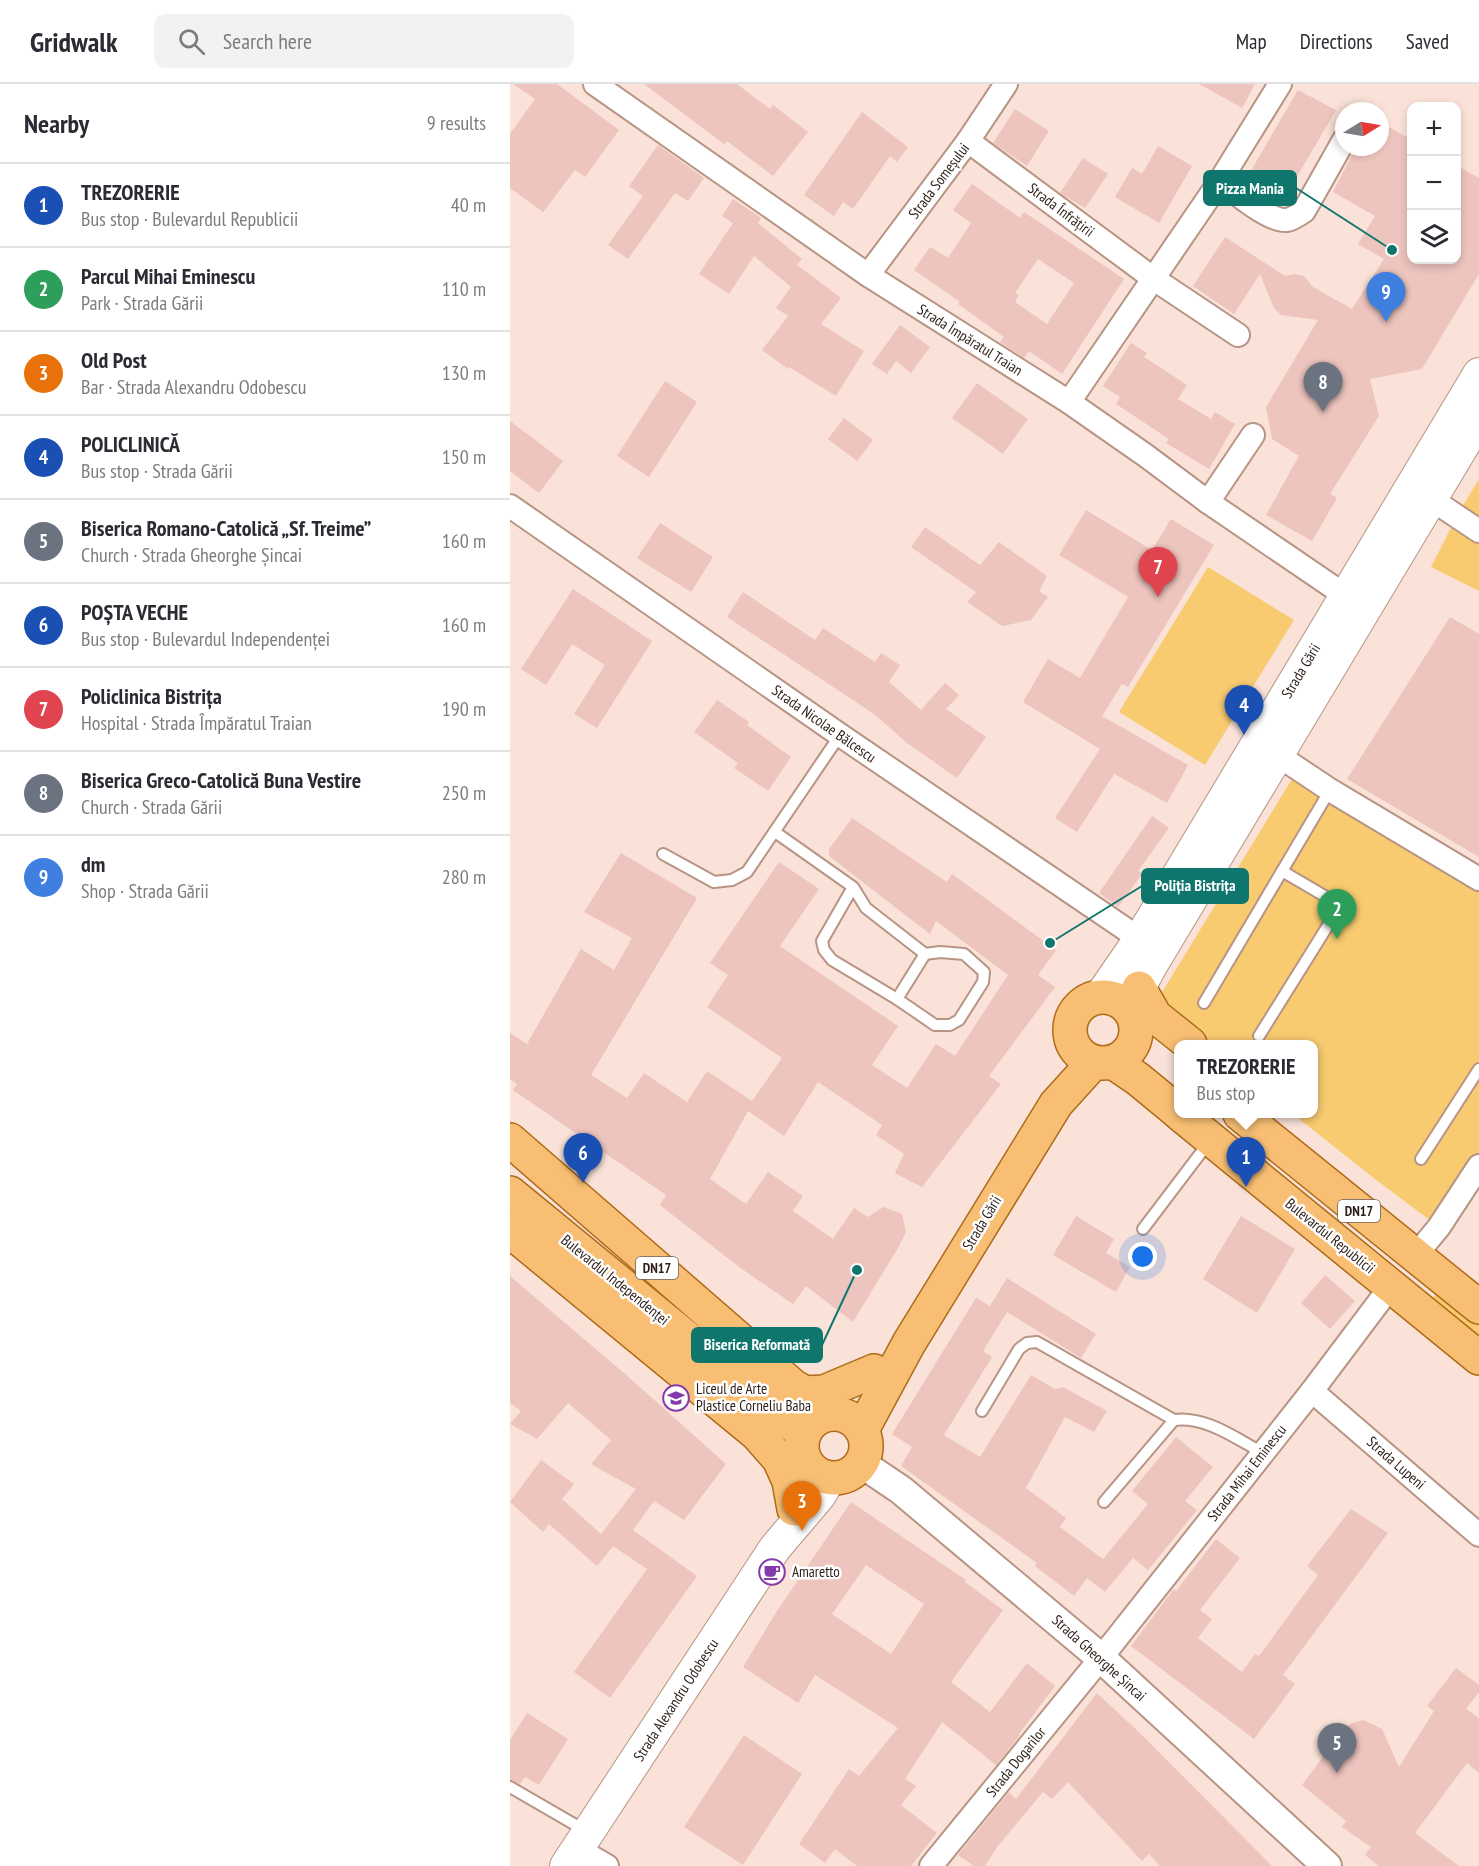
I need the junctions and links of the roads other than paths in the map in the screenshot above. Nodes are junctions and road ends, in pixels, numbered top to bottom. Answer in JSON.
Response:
{"nodes":[{"id":1,"x":595,"y":84,"type":"edge"},
{"id":2,"x":1006,"y":84,"type":"edge"},
{"id":3,"x":1280,"y":84,"type":"edge"},
{"id":4,"x":968,"y":141,"type":"junction"},
{"id":5,"x":1335,"y":156,"type":"edge"},
{"id":6,"x":1220,"y":181,"type":"junction"},
{"id":7,"x":868,"y":275,"type":"junction"},
{"id":8,"x":1154,"y":279,"type":"junction"},
{"id":9,"x":1238,"y":336,"type":"dead end"},
{"id":10,"x":1479,"y":374,"type":"edge"},
{"id":11,"x":1069,"y":402,"type":"junction"},
{"id":12,"x":1479,"y":419,"type":"edge"},
{"id":13,"x":1253,"y":435,"type":"dead end"},
{"id":14,"x":1431,"y":499,"type":"junction"},
{"id":15,"x":1208,"y":502,"type":"junction"},
{"id":16,"x":510,"y":506,"type":"edge"},
{"id":17,"x":1479,"y":531,"type":"edge"},
{"id":18,"x":1346,"y":596,"type":"junction"},
{"id":19,"x":840,"y":735,"type":"junction"},
{"id":20,"x":1279,"y":756,"type":"junction"},
{"id":21,"x":1330,"y":790,"type":"junction"},
{"id":22,"x":775,"y":832,"type":"junction"},
{"id":23,"x":663,"y":854,"type":"dead end"},
{"id":24,"x":1282,"y":871,"type":"junction"},
{"id":25,"x":1479,"y":879,"type":"edge"},
{"id":26,"x":853,"y":887,"type":"junction"},
{"id":27,"x":1140,"y":939,"type":"junction"},
{"id":28,"x":925,"y":954,"type":"junction"},
{"id":29,"x":1100,"y":997,"type":"junction"},
{"id":30,"x":897,"y":999,"type":"junction"},
{"id":31,"x":1204,"y":1003,"type":"dead end"},
{"id":32,"x":1136,"y":1011,"type":"junction"},
{"id":33,"x":1259,"y":1036,"type":"dead end"},
{"id":34,"x":1185,"y":1040,"type":"edge"},
{"id":35,"x":1174,"y":1058,"type":"edge"},
{"id":36,"x":1095,"y":1059,"type":"junction"},
{"id":37,"x":1479,"y":1069,"type":"edge"},
{"id":38,"x":1174,"y":1109,"type":"edge"},
{"id":39,"x":1185,"y":1118,"type":"edge"},
{"id":40,"x":1246,"y":1118,"type":"edge"},
{"id":41,"x":1280,"y":1118,"type":"edge"},
{"id":42,"x":1211,"y":1139,"type":"junction"},
{"id":43,"x":510,"y":1140,"type":"edge"},
{"id":44,"x":1421,"y":1159,"type":"dead end"},
{"id":45,"x":1479,"y":1166,"type":"edge"},
{"id":46,"x":510,"y":1194,"type":"edge"},
{"id":47,"x":1143,"y":1229,"type":"dead end"},
{"id":48,"x":510,"y":1231,"type":"edge"},
{"id":49,"x":1415,"y":1256,"type":"junction"},
{"id":50,"x":1391,"y":1286,"type":"junction"},
{"id":51,"x":1479,"y":1307,"type":"edge"},
{"id":52,"x":909,"y":1343,"type":"junction"},
{"id":53,"x":1479,"y":1358,"type":"edge"},
{"id":54,"x":874,"y":1371,"type":"junction"},
{"id":55,"x":1312,"y":1391,"type":"junction"},
{"id":56,"x":805,"y":1393,"type":"junction"},
{"id":57,"x":982,"y":1411,"type":"dead end"},
{"id":58,"x":842,"y":1419,"type":"junction"},
{"id":59,"x":1174,"y":1420,"type":"junction"},
{"id":60,"x":804,"y":1434,"type":"junction"},
{"id":61,"x":1263,"y":1453,"type":"junction"},
{"id":62,"x":861,"y":1464,"type":"junction"},
{"id":63,"x":820,"y":1472,"type":"junction"},
{"id":64,"x":1104,"y":1502,"type":"dead end"},
{"id":65,"x":790,"y":1521,"type":"junction"},
{"id":66,"x":1479,"y":1535,"type":"edge"},
{"id":67,"x":1101,"y":1658,"type":"junction"},
{"id":68,"x":510,"y":1787,"type":"edge"},
{"id":69,"x":578,"y":1849,"type":"edge"},
{"id":70,"x":943,"y":1862,"type":"edge"},
{"id":71,"x":607,"y":1866,"type":"edge"},
{"id":72,"x":1327,"y":1866,"type":"edge"}],
"edges":[{"from":1,"to":7,"type":"street","name":"Strada Împăratul Traian"},
{"from":2,"to":4,"type":"street","name":"Strada Someșului"},
{"from":3,"to":6,"type":"street"},
{"from":4,"to":7,"type":"street","name":"Strada Someșului"},
{"from":4,"to":8,"type":"street","name":"Strada Înfrățirii"},
{"from":5,"to":6,"type":"street"},
{"from":6,"to":8,"type":"street"},
{"from":7,"to":11,"type":"street","name":"Strada Împăratul Traian"},
{"from":8,"to":9,"type":"street","name":"Strada Înfrățirii"},
{"from":8,"to":11,"type":"street"},
{"from":10,"to":18,"type":"main road","name":"Strada Gării"},
{"from":11,"to":15,"type":"street","name":"Strada Împăratul Traian"},
{"from":12,"to":14,"type":"main road","name":"Strada Gării"},
{"from":13,"to":15,"type":"street"},
{"from":14,"to":17,"type":"street"},
{"from":14,"to":20,"type":"main road","name":"Strada Gării"},
{"from":15,"to":18,"type":"street","name":"Strada Împăratul Traian"},
{"from":16,"to":19,"type":"street","name":"Strada Nicolae Bălcescu"},
{"from":18,"to":27,"type":"main road","name":"Strada Gării"},
{"from":19,"to":22,"type":"lane"},
{"from":19,"to":27,"type":"street","name":"Strada Nicolae Bălcescu"},
{"from":20,"to":21,"type":"street"},
{"from":20,"to":32,"type":"main road","name":"Strada Gării"},
{"from":21,"to":24,"type":"lane"},
{"from":21,"to":25,"type":"street"},
{"from":22,"to":23,"type":"lane"},
{"from":22,"to":26,"type":"lane"},
{"from":24,"to":31,"type":"lane"},
{"from":24,"to":33,"type":"lane"},
{"from":26,"to":28,"type":"lane"},
{"from":26,"to":30,"type":"lane"},
{"from":27,"to":29,"type":"main road","name":"Strada Gării"},
{"from":28,"to":30,"type":"lane"},
{"from":28,"to":30,"type":"lane"},
{"from":29,"to":32,"type":"main road"},
{"from":29,"to":36,"type":"main road"},
{"from":32,"to":34,"type":"main road"},
{"from":32,"to":35,"type":"main road"},
{"from":32,"to":36,"type":"main road"},
{"from":36,"to":38,"type":"main road","name":"Bulevardul Republicii","number":"DN17"},
{"from":36,"to":52,"type":"main road","name":"Strada Gării"},
{"from":37,"to":44,"type":"lane"},
{"from":39,"to":42,"type":"main road","name":"Bulevardul Republicii","number":"DN17"},
{"from":40,"to":49,"type":"main road","number":"DN17"},
{"from":41,"to":49,"type":"main road"},
{"from":42,"to":47,"type":"lane"},
{"from":42,"to":50,"type":"main road","name":"Bulevardul Republicii","number":"DN17"},
{"from":43,"to":56,"type":"main road","number":"DN17"},
{"from":45,"to":49,"type":"street"},
{"from":46,"to":60,"type":"main road","name":"Bulevardul Independenței","number":"DN17"},
{"from":48,"to":65,"type":"main road"},
{"from":49,"to":51,"type":"main road","number":"DN17"},
{"from":50,"to":53,"type":"main road","name":"Bulevardul Republicii","number":"DN17"},
{"from":50,"to":55,"type":"street","name":"Strada Mihai Eminescu"},
{"from":52,"to":54,"type":"main road","name":"Strada Gării"},
{"from":52,"to":58,"type":"main road","name":"Strada Gării"},
{"from":54,"to":56,"type":"main road"},
{"from":54,"to":58,"type":"main road","name":"Strada Gării"},
{"from":55,"to":61,"type":"street","name":"Strada Mihai Eminescu"},
{"from":55,"to":66,"type":"street","name":"Strada Lupeni"},
{"from":56,"to":58,"type":"main road","number":"DN17"},
{"from":57,"to":59,"type":"lane"},
{"from":58,"to":60,"type":"main road"},
{"from":58,"to":62,"type":"main road"},
{"from":59,"to":61,"type":"lane"},
{"from":59,"to":64,"type":"lane"},
{"from":60,"to":63,"type":"main road"},
{"from":61,"to":67,"type":"street","name":"Strada Mihai Eminescu"},
{"from":62,"to":63,"type":"main road"},
{"from":62,"to":67,"type":"street","name":"Strada Gheorghe Șincai"},
{"from":63,"to":65,"type":"main road","name":"Strada Alexandru Odobescu"},
{"from":65,"to":69,"type":"main road","name":"Strada Alexandru Odobescu"},
{"from":67,"to":70,"type":"street","name":"Strada Dogarilor"},
{"from":67,"to":72,"type":"street","name":"Strada Gheorghe Șincai"},
{"from":68,"to":69,"type":"lane"},
{"from":69,"to":71,"type":"street"}]}
